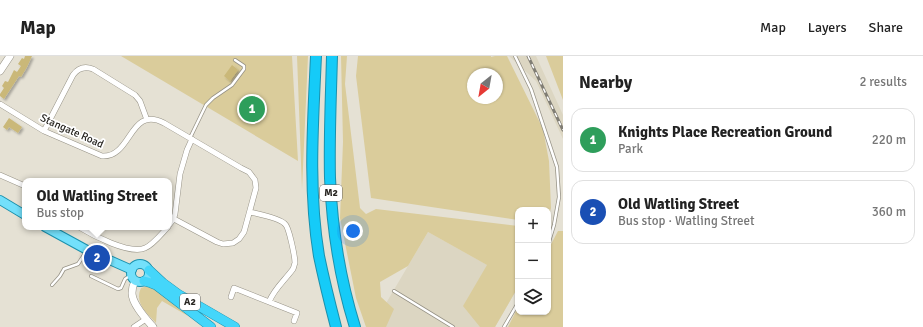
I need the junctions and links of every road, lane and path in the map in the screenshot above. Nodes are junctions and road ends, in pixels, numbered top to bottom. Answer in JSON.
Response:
{"nodes":[{"id":1,"x":10,"y":56,"type":"edge"},
{"id":2,"x":316,"y":56,"type":"edge"},
{"id":3,"x":332,"y":56,"type":"edge"},
{"id":4,"x":515,"y":56,"type":"edge"},
{"id":5,"x":235,"y":60,"type":"dead end"},
{"id":6,"x":0,"y":71,"type":"edge"},
{"id":7,"x":0,"y":104,"type":"edge"},
{"id":8,"x":147,"y":120,"type":"junction"},
{"id":9,"x":44,"y":131,"type":"junction"},
{"id":10,"x":191,"y":139,"type":"junction"},
{"id":11,"x":0,"y":175,"type":"edge"},
{"id":12,"x":22,"y":185,"type":"edge"},
{"id":13,"x":0,"y":200,"type":"edge"},
{"id":14,"x":250,"y":212,"type":"junction"},
{"id":15,"x":22,"y":213,"type":"edge"},
{"id":16,"x":174,"y":219,"type":"junction"},
{"id":17,"x":172,"y":221,"type":"edge"},
{"id":18,"x":50,"y":230,"type":"edge"},
{"id":19,"x":84,"y":230,"type":"edge"},
{"id":20,"x":164,"y":230,"type":"edge"},
{"id":21,"x":549,"y":243,"type":"edge"},
{"id":22,"x":87,"y":250,"type":"junction"},
{"id":23,"x":149,"y":270,"type":"junction"},
{"id":24,"x":91,"y":276,"type":"dead end"},
{"id":25,"x":136,"y":277,"type":"junction"},
{"id":26,"x":52,"y":285,"type":"dead end"},
{"id":27,"x":394,"y":291,"type":"dead end"},
{"id":28,"x":231,"y":296,"type":"dead end"},
{"id":29,"x":269,"y":302,"type":"junction"},
{"id":30,"x":515,"y":308,"type":"edge"},
{"id":31,"x":146,"y":319,"type":"junction"},
{"id":32,"x":294,"y":321,"type":"dead end"},
{"id":33,"x":134,"y":327,"type":"edge"},
{"id":34,"x":153,"y":327,"type":"edge"},
{"id":35,"x":211,"y":327,"type":"edge"},
{"id":36,"x":235,"y":327,"type":"edge"},
{"id":37,"x":336,"y":327,"type":"edge"},
{"id":38,"x":355,"y":327,"type":"edge"},
{"id":39,"x":453,"y":327,"type":"edge"},
{"id":40,"x":504,"y":327,"type":"edge"}],
"edges":[{"from":1,"to":6,"type":"street"},
{"from":2,"to":37,"type":"highway","number":"M2"},
{"from":3,"to":38,"type":"highway","number":"M2"},
{"from":4,"to":21,"type":"lane"},
{"from":5,"to":10,"type":"lane"},
{"from":7,"to":9,"type":"street","name":"Stangate Road"},
{"from":8,"to":9,"type":"street","name":"Stangate Road"},
{"from":8,"to":9,"type":"street"},
{"from":8,"to":10,"type":"street"},
{"from":10,"to":14,"type":"street"},
{"from":10,"to":16,"type":"street"},
{"from":11,"to":12,"type":"street"},
{"from":13,"to":15,"type":"main road"},
{"from":14,"to":16,"type":"street"},
{"from":14,"to":29,"type":"street"},
{"from":16,"to":17,"type":"street"},
{"from":18,"to":22,"type":"main road","number":"A2"},
{"from":19,"to":20,"type":"street"},
{"from":22,"to":25,"type":"main road","number":"A2"},
{"from":22,"to":26,"type":"lane"},
{"from":23,"to":25,"type":"main road"},
{"from":23,"to":25,"type":"main road"},
{"from":23,"to":36,"type":"highway","number":"A2"},
{"from":24,"to":25,"type":"lane"},
{"from":25,"to":31,"type":"street"},
{"from":25,"to":35,"type":"highway","number":"A2"},
{"from":27,"to":39,"type":"lane"},
{"from":28,"to":29,"type":"street"},
{"from":29,"to":32,"type":"street"},
{"from":30,"to":40,"type":"lane"},
{"from":31,"to":33,"type":"street"},
{"from":31,"to":34,"type":"street"}]}
